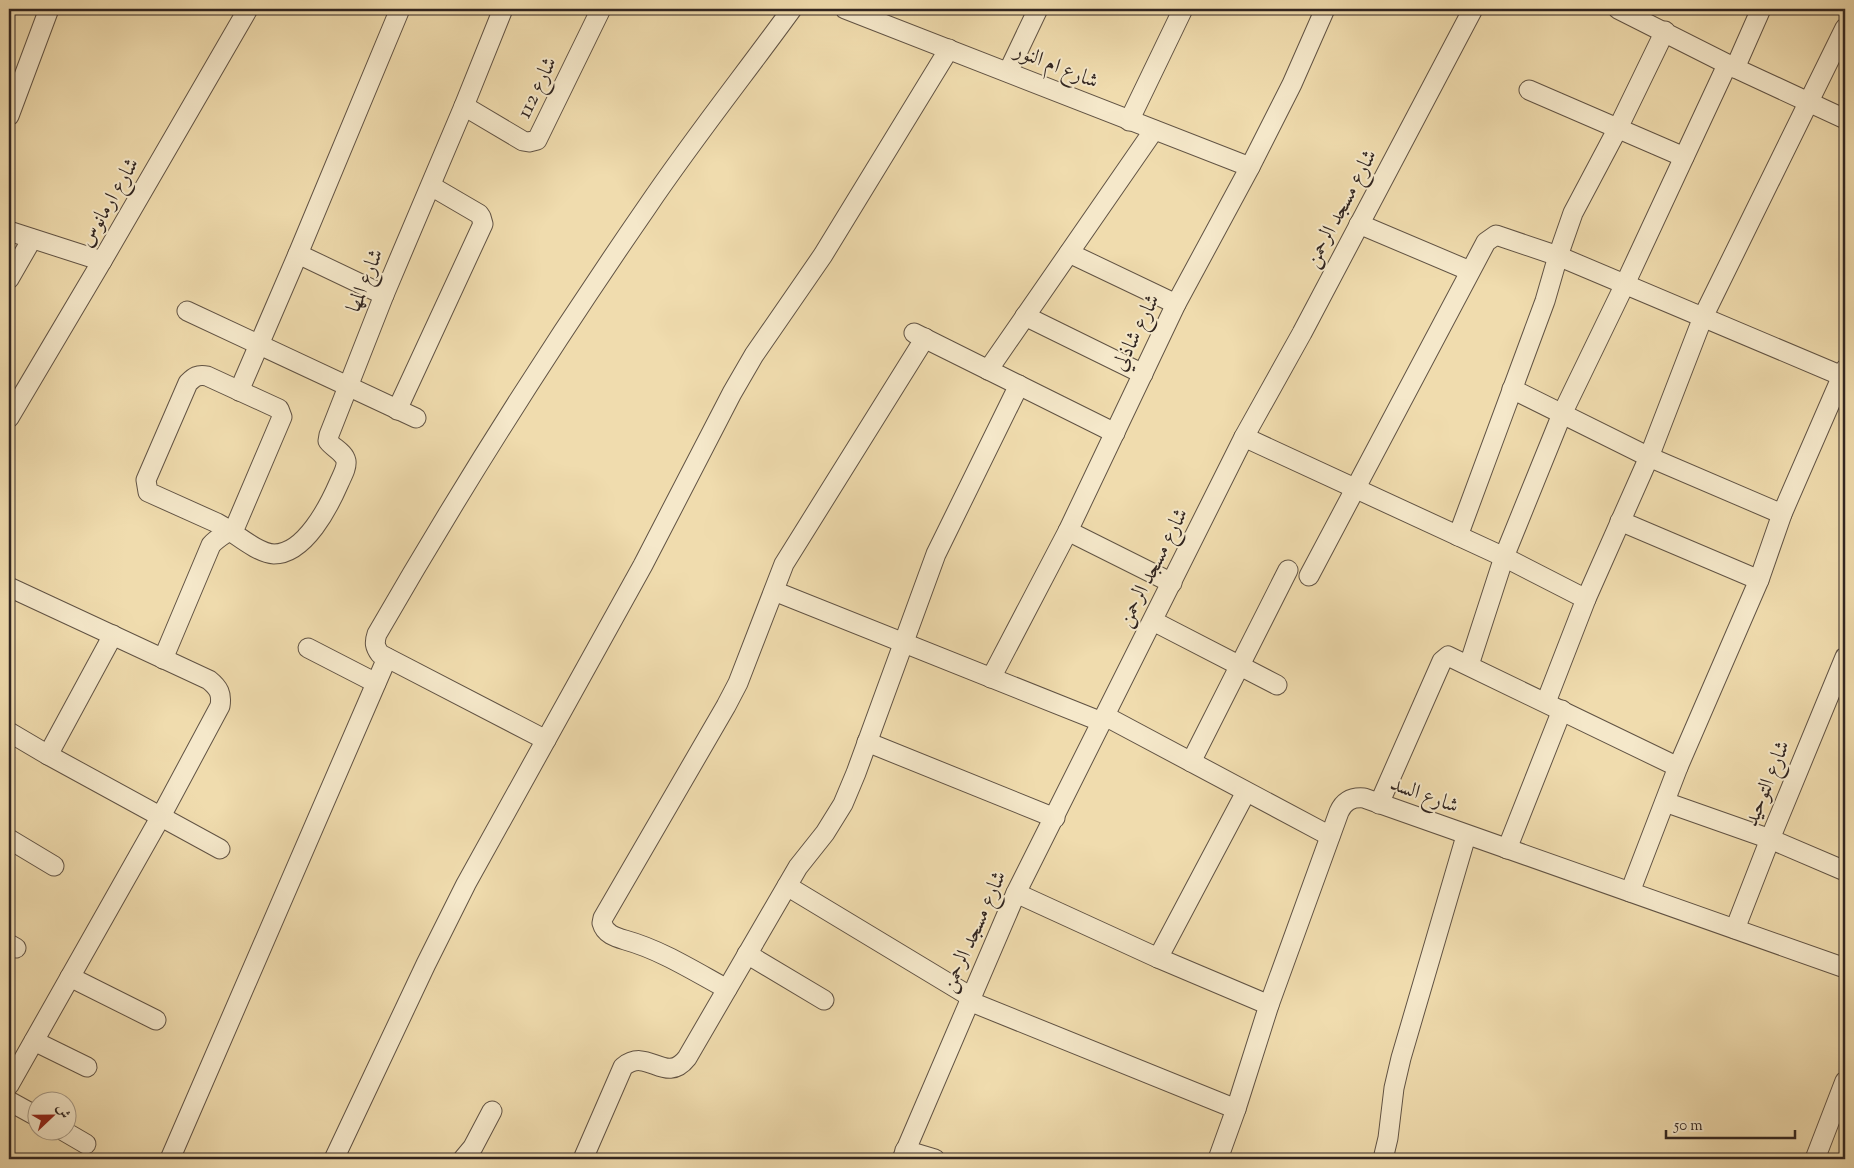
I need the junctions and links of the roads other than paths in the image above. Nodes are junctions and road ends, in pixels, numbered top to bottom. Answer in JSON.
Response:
{"nodes":[{"id":1,"x":50,"y":9,"type":"edge"},
{"id":2,"x":248,"y":9,"type":"edge"},
{"id":3,"x":400,"y":9,"type":"edge"},
{"id":4,"x":503,"y":9,"type":"edge"},
{"id":5,"x":601,"y":9,"type":"edge"},
{"id":6,"x":792,"y":9,"type":"edge"},
{"id":7,"x":845,"y":9,"type":"edge"},
{"id":8,"x":1038,"y":9,"type":"edge"},
{"id":9,"x":1183,"y":9,"type":"edge"},
{"id":10,"x":1325,"y":9,"type":"edge"},
{"id":11,"x":1473,"y":9,"type":"edge"},
{"id":12,"x":1618,"y":9,"type":"edge"},
{"id":13,"x":1761,"y":9,"type":"edge"},
{"id":14,"x":887,"y":16,"type":"edge"},
{"id":15,"x":1845,"y":28,"type":"edge"},
{"id":16,"x":1664,"y":31,"type":"junction"},
{"id":17,"x":949,"y":49,"type":"junction"},
{"id":18,"x":1731,"y":66,"type":"junction"},
{"id":19,"x":1008,"y":72,"type":"junction"},
{"id":20,"x":1529,"y":90,"type":"dead end"},
{"id":21,"x":1808,"y":103,"type":"junction"},
{"id":22,"x":464,"y":106,"type":"junction"},
{"id":23,"x":9,"y":116,"type":"edge"},
{"id":24,"x":1845,"y":118,"type":"edge"},
{"id":25,"x":1129,"y":121,"type":"junction"},
{"id":26,"x":1618,"y":128,"type":"junction"},
{"id":27,"x":1154,"y":130,"type":"junction"},
{"id":28,"x":1684,"y":157,"type":"junction"},
{"id":29,"x":1250,"y":167,"type":"junction"},
{"id":30,"x":431,"y":186,"type":"junction"},
{"id":31,"x":1359,"y":224,"type":"junction"},
{"id":32,"x":9,"y":231,"type":"edge"},
{"id":33,"x":32,"y":239,"type":"junction"},
{"id":34,"x":1069,"y":252,"type":"junction"},
{"id":35,"x":298,"y":254,"type":"junction"},
{"id":36,"x":1558,"y":256,"type":"junction"},
{"id":37,"x":102,"y":261,"type":"junction"},
{"id":38,"x":1470,"y":271,"type":"junction"},
{"id":39,"x":9,"y":279,"type":"edge"},
{"id":40,"x":1625,"y":284,"type":"junction"},
{"id":41,"x":384,"y":295,"type":"junction"},
{"id":42,"x":1176,"y":304,"type":"junction"},
{"id":43,"x":187,"y":311,"type":"dead end"},
{"id":44,"x":1026,"y":316,"type":"junction"},
{"id":45,"x":1704,"y":318,"type":"junction"},
{"id":46,"x":259,"y":345,"type":"junction"},
{"id":47,"x":988,"y":370,"type":"junction"},
{"id":48,"x":1844,"y":372,"type":"edge"},
{"id":49,"x":1143,"y":374,"type":"junction"},
{"id":50,"x":1019,"y":385,"type":"junction"},
{"id":51,"x":348,"y":386,"type":"junction"},
{"id":52,"x":1512,"y":389,"type":"junction"},
{"id":53,"x":239,"y":391,"type":"junction"},
{"id":54,"x":397,"y":410,"type":"junction"},
{"id":55,"x":1562,"y":414,"type":"junction"},
{"id":56,"x":9,"y":418,"type":"edge"},
{"id":57,"x":416,"y":418,"type":"dead end"},
{"id":58,"x":1115,"y":433,"type":"junction"},
{"id":59,"x":1244,"y":438,"type":"junction"},
{"id":60,"x":1649,"y":457,"type":"junction"},
{"id":61,"x":1356,"y":489,"type":"junction"},
{"id":62,"x":1782,"y":514,"type":"junction"},
{"id":63,"x":1620,"y":521,"type":"junction"},
{"id":64,"x":230,"y":531,"type":"junction"},
{"id":65,"x":1068,"y":531,"type":"junction"},
{"id":66,"x":1458,"y":536,"type":"junction"},
{"id":67,"x":1504,"y":557,"type":"junction"},
{"id":68,"x":1288,"y":570,"type":"dead end"},
{"id":69,"x":1309,"y":576,"type":"dead end"},
{"id":70,"x":1759,"y":580,"type":"junction"},
{"id":71,"x":1172,"y":583,"type":"junction"},
{"id":72,"x":9,"y":587,"type":"edge"},
{"id":73,"x":774,"y":591,"type":"junction"},
{"id":74,"x":1586,"y":599,"type":"junction"},
{"id":75,"x":1153,"y":621,"type":"junction"},
{"id":76,"x":113,"y":635,"type":"junction"},
{"id":77,"x":903,"y":643,"type":"junction"},
{"id":78,"x":308,"y":648,"type":"dead end"},
{"id":79,"x":1845,"y":657,"type":"edge"},
{"id":80,"x":387,"y":658,"type":"junction"},
{"id":81,"x":163,"y":659,"type":"junction"},
{"id":82,"x":1469,"y":665,"type":"junction"},
{"id":83,"x":1240,"y":666,"type":"junction"},
{"id":84,"x":991,"y":678,"type":"junction"},
{"id":85,"x":376,"y":682,"type":"junction"},
{"id":86,"x":1276,"y":686,"type":"dead end"},
{"id":87,"x":1554,"y":706,"type":"junction"},
{"id":88,"x":1104,"y":719,"type":"junction"},
{"id":89,"x":9,"y":732,"type":"edge"},
{"id":90,"x":546,"y":740,"type":"junction"},
{"id":91,"x":867,"y":742,"type":"junction"},
{"id":92,"x":48,"y":756,"type":"junction"},
{"id":93,"x":1191,"y":762,"type":"junction"},
{"id":94,"x":1678,"y":767,"type":"junction"},
{"id":95,"x":1246,"y":792,"type":"junction"},
{"id":96,"x":1665,"y":802,"type":"junction"},
{"id":97,"x":1378,"y":804,"type":"junction"},
{"id":98,"x":160,"y":818,"type":"junction"},
{"id":99,"x":1055,"y":818,"type":"junction"},
{"id":100,"x":1330,"y":836,"type":"junction"},
{"id":101,"x":1466,"y":836,"type":"junction"},
{"id":102,"x":9,"y":839,"type":"edge"},
{"id":103,"x":1770,"y":839,"type":"junction"},
{"id":104,"x":220,"y":849,"type":"dead end"},
{"id":105,"x":1507,"y":849,"type":"junction"},
{"id":106,"x":54,"y":866,"type":"dead end"},
{"id":107,"x":1845,"y":871,"type":"edge"},
{"id":108,"x":786,"y":886,"type":"junction"},
{"id":109,"x":1630,"y":892,"type":"junction"},
{"id":110,"x":1016,"y":893,"type":"junction"},
{"id":111,"x":1735,"y":929,"type":"junction"},
{"id":112,"x":747,"y":954,"type":"junction"},
{"id":113,"x":1158,"y":958,"type":"junction"},
{"id":114,"x":1845,"y":968,"type":"edge"},
{"id":115,"x":70,"y":977,"type":"junction"},
{"id":116,"x":726,"y":989,"type":"junction"},
{"id":117,"x":970,"y":999,"type":"junction"},
{"id":118,"x":824,"y":1000,"type":"dead end"},
{"id":119,"x":1269,"y":1005,"type":"junction"},
{"id":120,"x":156,"y":1020,"type":"dead end"},
{"id":121,"x":34,"y":1041,"type":"junction"},
{"id":122,"x":87,"y":1068,"type":"dead end"},
{"id":123,"x":1845,"y":1081,"type":"edge"},
{"id":124,"x":9,"y":1085,"type":"edge"},
{"id":125,"x":9,"y":1101,"type":"edge"},
{"id":126,"x":1236,"y":1108,"type":"junction"},
{"id":127,"x":28,"y":1111,"type":"edge"},
{"id":128,"x":492,"y":1111,"type":"dead end"},
{"id":129,"x":78,"y":1139,"type":"edge"},
{"id":130,"x":86,"y":1144,"type":"dead end"},
{"id":131,"x":904,"y":1155,"type":"edge"},
{"id":132,"x":170,"y":1159,"type":"edge"},
{"id":133,"x":334,"y":1159,"type":"edge"},
{"id":134,"x":463,"y":1159,"type":"edge"},
{"id":135,"x":583,"y":1159,"type":"edge"},
{"id":136,"x":936,"y":1159,"type":"edge"},
{"id":137,"x":1218,"y":1159,"type":"edge"},
{"id":138,"x":1383,"y":1159,"type":"edge"},
{"id":139,"x":1815,"y":1159,"type":"edge"}],
"edges":[{"from":1,"to":23,"type":"street"},
{"from":2,"to":37,"type":"street","name":"شارع ارمانوس"},
{"from":3,"to":35,"type":"street"},
{"from":4,"to":22,"type":"street","name":"شارع المها"},
{"from":5,"to":22,"type":"street","name":"شارع 112"},
{"from":6,"to":80,"type":"street"},
{"from":7,"to":14,"type":"street","name":"شارع ام النور"},
{"from":8,"to":19,"type":"street"},
{"from":9,"to":25,"type":"street"},
{"from":10,"to":29,"type":"street","name":"شارع شاذلي"},
{"from":11,"to":31,"type":"street","name":"شارع مسجد الرحمن"},
{"from":12,"to":16,"type":"street"},
{"from":13,"to":18,"type":"street"},
{"from":14,"to":17,"type":"street","name":"شارع ام النور"},
{"from":15,"to":21,"type":"street"},
{"from":16,"to":18,"type":"street"},
{"from":16,"to":26,"type":"street"},
{"from":17,"to":19,"type":"street","name":"شارع ام النور"},
{"from":17,"to":90,"type":"street"},
{"from":18,"to":21,"type":"street"},
{"from":18,"to":28,"type":"street"},
{"from":19,"to":25,"type":"street","name":"شارع ام النور"},
{"from":20,"to":26,"type":"street"},
{"from":21,"to":24,"type":"street"},
{"from":21,"to":45,"type":"street"},
{"from":22,"to":30,"type":"street","name":"شارع المها"},
{"from":25,"to":27,"type":"street","name":"شارع ام النور"},
{"from":26,"to":28,"type":"street"},
{"from":26,"to":36,"type":"street"},
{"from":27,"to":29,"type":"street","name":"شارع ام النور"},
{"from":27,"to":34,"type":"street"},
{"from":28,"to":40,"type":"street"},
{"from":29,"to":42,"type":"street","name":"شارع شاذلي"},
{"from":30,"to":41,"type":"street","name":"شارع المها"},
{"from":30,"to":54,"type":"street"},
{"from":31,"to":38,"type":"street"},
{"from":31,"to":59,"type":"street","name":"شارع مسجد الرحمن"},
{"from":32,"to":33,"type":"street"},
{"from":33,"to":37,"type":"street"},
{"from":33,"to":39,"type":"street"},
{"from":34,"to":42,"type":"street"},
{"from":34,"to":44,"type":"street"},
{"from":35,"to":41,"type":"street"},
{"from":35,"to":46,"type":"street"},
{"from":36,"to":38,"type":"street"},
{"from":36,"to":40,"type":"street"},
{"from":36,"to":52,"type":"street"},
{"from":37,"to":56,"type":"street","name":"شارع ارمانوس"},
{"from":38,"to":61,"type":"street"},
{"from":40,"to":45,"type":"street"},
{"from":40,"to":55,"type":"street"},
{"from":41,"to":51,"type":"street","name":"شارع المها"},
{"from":42,"to":49,"type":"street","name":"شارع شاذلي"},
{"from":43,"to":46,"type":"street"},
{"from":44,"to":47,"type":"street"},
{"from":44,"to":49,"type":"street"},
{"from":45,"to":48,"type":"street"},
{"from":45,"to":60,"type":"street"},
{"from":46,"to":51,"type":"street"},
{"from":46,"to":53,"type":"street"},
{"from":47,"to":50,"type":"street"},
{"from":47,"to":73,"type":"street"},
{"from":48,"to":62,"type":"street"},
{"from":49,"to":58,"type":"street","name":"شارع شاذلي"},
{"from":50,"to":58,"type":"street"},
{"from":50,"to":77,"type":"street"},
{"from":51,"to":54,"type":"street"},
{"from":51,"to":64,"type":"street","name":"شارع المها"},
{"from":52,"to":55,"type":"street"},
{"from":52,"to":66,"type":"street"},
{"from":53,"to":64,"type":"street"},
{"from":53,"to":64,"type":"street"},
{"from":54,"to":57,"type":"street"},
{"from":55,"to":60,"type":"street"},
{"from":55,"to":67,"type":"street"},
{"from":58,"to":65,"type":"street","name":"شارع شاذلي"},
{"from":59,"to":61,"type":"street"},
{"from":59,"to":71,"type":"street","name":"شارع مسجد الرحمن"},
{"from":60,"to":62,"type":"street"},
{"from":60,"to":63,"type":"street"},
{"from":61,"to":66,"type":"street"},
{"from":61,"to":69,"type":"street"},
{"from":62,"to":70,"type":"street"},
{"from":63,"to":70,"type":"street"},
{"from":63,"to":74,"type":"street"},
{"from":64,"to":81,"type":"street"},
{"from":65,"to":71,"type":"street"},
{"from":65,"to":84,"type":"street","name":"شارع شاذلي"},
{"from":66,"to":67,"type":"street"},
{"from":67,"to":74,"type":"street"},
{"from":67,"to":82,"type":"street"},
{"from":68,"to":83,"type":"street"},
{"from":70,"to":94,"type":"street"},
{"from":71,"to":75,"type":"street","name":"شارع مسجد الرحمن"},
{"from":72,"to":76,"type":"street"},
{"from":73,"to":77,"type":"street"},
{"from":73,"to":116,"type":"street"},
{"from":74,"to":87,"type":"street"},
{"from":75,"to":83,"type":"street"},
{"from":75,"to":88,"type":"street","name":"شارع مسجد الرحمن"},
{"from":76,"to":81,"type":"street"},
{"from":76,"to":92,"type":"street"},
{"from":77,"to":84,"type":"street"},
{"from":77,"to":91,"type":"street"},
{"from":78,"to":85,"type":"street"},
{"from":79,"to":103,"type":"street","name":"شارع التوحيد"},
{"from":80,"to":85,"type":"street"},
{"from":80,"to":90,"type":"street"},
{"from":81,"to":98,"type":"street"},
{"from":82,"to":87,"type":"street"},
{"from":82,"to":97,"type":"street"},
{"from":83,"to":86,"type":"street"},
{"from":83,"to":93,"type":"street"},
{"from":84,"to":88,"type":"street"},
{"from":85,"to":132,"type":"street"},
{"from":87,"to":94,"type":"street"},
{"from":87,"to":105,"type":"street"},
{"from":88,"to":93,"type":"street"},
{"from":88,"to":99,"type":"street","name":"شارع مسجد الرحمن"},
{"from":89,"to":92,"type":"street"},
{"from":90,"to":133,"type":"street"},
{"from":91,"to":99,"type":"street"},
{"from":91,"to":108,"type":"street"},
{"from":92,"to":98,"type":"street"},
{"from":93,"to":95,"type":"street"},
{"from":94,"to":96,"type":"street"},
{"from":95,"to":100,"type":"street"},
{"from":95,"to":113,"type":"street"},
{"from":96,"to":103,"type":"street"},
{"from":96,"to":109,"type":"street"},
{"from":97,"to":100,"type":"street","name":"شارع السد"},
{"from":97,"to":101,"type":"street","name":"شارع السد"},
{"from":98,"to":104,"type":"street"},
{"from":98,"to":115,"type":"street"},
{"from":99,"to":110,"type":"street","name":"شارع مسجد الرحمن"},
{"from":100,"to":119,"type":"street","name":"شارع السد"},
{"from":101,"to":105,"type":"street","name":"شارع السد"},
{"from":101,"to":138,"type":"street"},
{"from":102,"to":106,"type":"street"},
{"from":103,"to":107,"type":"street"},
{"from":103,"to":111,"type":"street","name":"شارع التوحيد"},
{"from":105,"to":109,"type":"street","name":"شارع السد"},
{"from":108,"to":112,"type":"street"},
{"from":108,"to":117,"type":"street"},
{"from":109,"to":111,"type":"street","name":"شارع السد"},
{"from":110,"to":113,"type":"street"},
{"from":110,"to":117,"type":"street","name":"شارع مسجد الرحمن"},
{"from":111,"to":114,"type":"street","name":"شارع السد"},
{"from":112,"to":116,"type":"street"},
{"from":112,"to":118,"type":"street"},
{"from":113,"to":119,"type":"street"},
{"from":115,"to":120,"type":"street"},
{"from":115,"to":121,"type":"street"},
{"from":116,"to":135,"type":"street"},
{"from":117,"to":126,"type":"street"},
{"from":117,"to":131,"type":"street","name":"شارع مسجد الرحمن"},
{"from":119,"to":126,"type":"street","name":"شارع السد"},
{"from":121,"to":122,"type":"street"},
{"from":121,"to":124,"type":"street"},
{"from":123,"to":139,"type":"street"},
{"from":125,"to":127,"type":"street"},
{"from":126,"to":137,"type":"street","name":"شارع السد"},
{"from":128,"to":134,"type":"street"},
{"from":129,"to":130,"type":"street"},
{"from":131,"to":136,"type":"street"}]}
